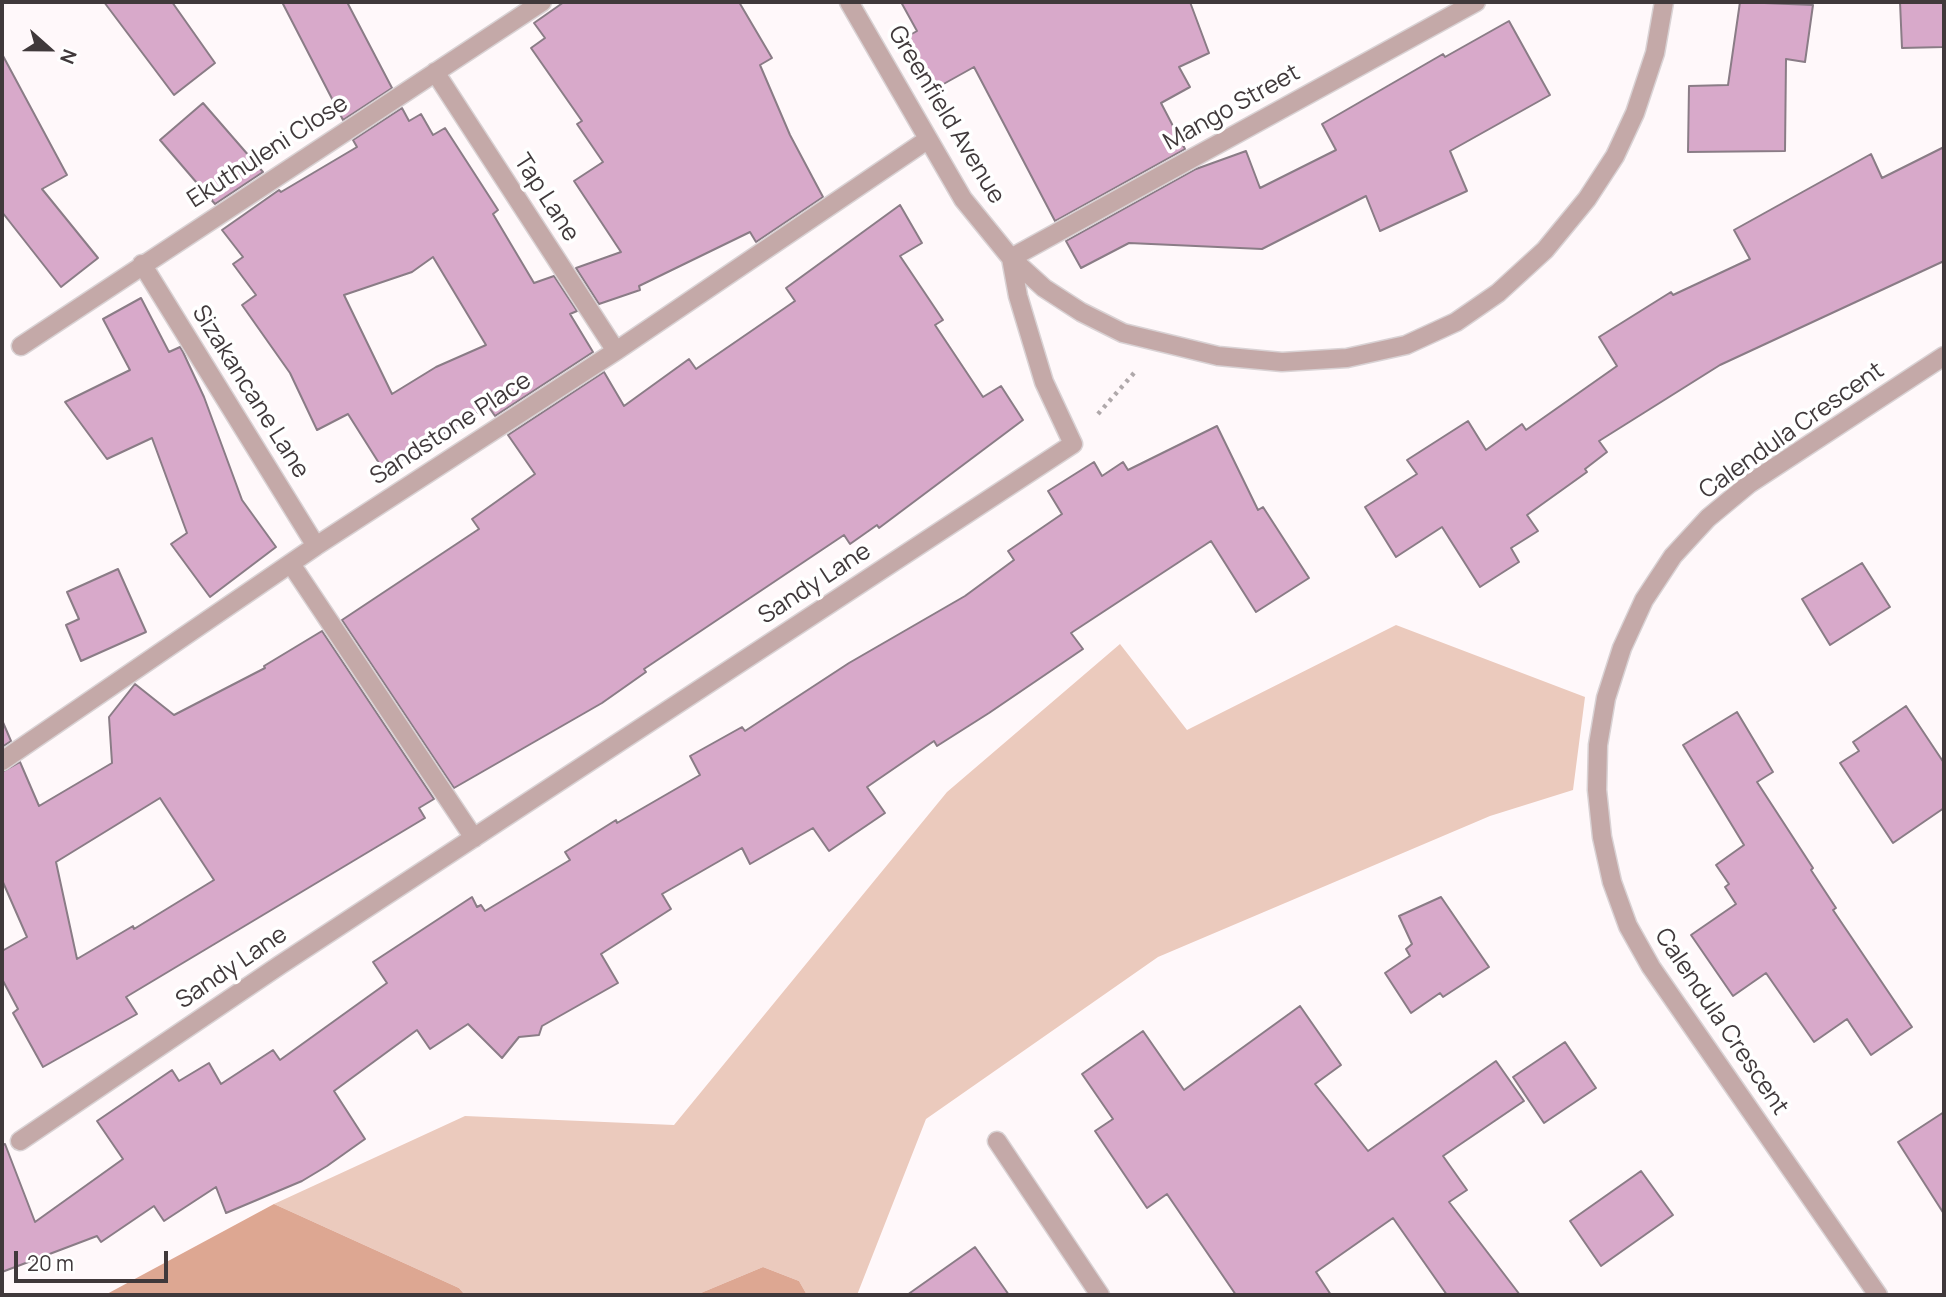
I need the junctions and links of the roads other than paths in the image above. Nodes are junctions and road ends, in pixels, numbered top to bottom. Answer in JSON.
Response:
{"nodes":[{"id":1,"x":542,"y":2,"type":"edge"},
{"id":2,"x":849,"y":2,"type":"edge"},
{"id":3,"x":1476,"y":2,"type":"edge"},
{"id":4,"x":1664,"y":2,"type":"edge"},
{"id":5,"x":435,"y":72,"type":"junction"},
{"id":6,"x":927,"y":140,"type":"junction"},
{"id":7,"x":1012,"y":258,"type":"junction"},
{"id":8,"x":142,"y":264,"type":"junction"},
{"id":9,"x":21,"y":345,"type":"dead end"},
{"id":10,"x":616,"y":351,"type":"junction"},
{"id":11,"x":1944,"y":356,"type":"edge"},
{"id":12,"x":316,"y":546,"type":"junction"},
{"id":13,"x":291,"y":564,"type":"junction"},
{"id":14,"x":2,"y":761,"type":"edge"},
{"id":15,"x":474,"y":838,"type":"junction"},
{"id":16,"x":20,"y":1141,"type":"dead end"},
{"id":17,"x":997,"y":1141,"type":"dead end"},
{"id":18,"x":1100,"y":1295,"type":"edge"},
{"id":19,"x":1878,"y":1295,"type":"edge"}],
"edges":[{"from":1,"to":5,"type":"street","name":"Ekuthuleni Close"},
{"from":2,"to":6,"type":"street","name":"Greenfield Avenue"},
{"from":3,"to":7,"type":"street","name":"Mango Street"},
{"from":4,"to":7,"type":"street","name":"Greenfield Avenue"},
{"from":5,"to":8,"type":"street","name":"Ekuthuleni Close"},
{"from":5,"to":10,"type":"street","name":"Tap Lane"},
{"from":6,"to":7,"type":"street","name":"Greenfield Avenue"},
{"from":6,"to":10,"type":"street","name":"Sandstone Place"},
{"from":7,"to":15,"type":"street","name":"Sandy Lane"},
{"from":8,"to":9,"type":"street","name":"Ekuthuleni Close"},
{"from":8,"to":12,"type":"street","name":"Sizakancane Lane"},
{"from":10,"to":12,"type":"street","name":"Sandstone Place"},
{"from":11,"to":19,"type":"street","name":"Calendula Crescent"},
{"from":12,"to":13,"type":"street","name":"Sandstone Place"},
{"from":13,"to":14,"type":"street","name":"Sandstone Place"},
{"from":13,"to":15,"type":"street"},
{"from":15,"to":16,"type":"street","name":"Sandy Lane"},
{"from":17,"to":18,"type":"street"}]}
